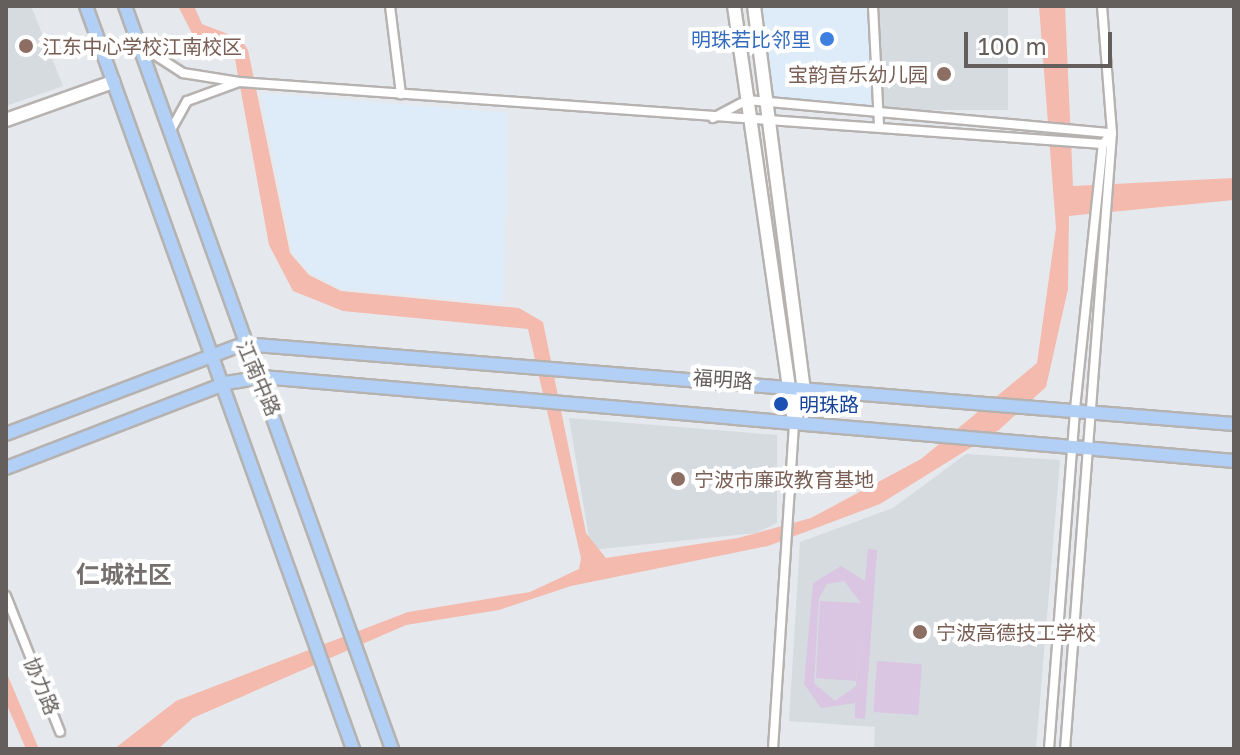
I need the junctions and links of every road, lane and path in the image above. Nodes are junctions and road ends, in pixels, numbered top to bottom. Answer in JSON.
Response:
{"nodes":[{"id":1,"x":86,"y":6,"type":"edge"},
{"id":2,"x":125,"y":6,"type":"edge"},
{"id":3,"x":390,"y":6,"type":"edge"},
{"id":4,"x":734,"y":6,"type":"edge"},
{"id":5,"x":754,"y":6,"type":"edge"},
{"id":6,"x":873,"y":6,"type":"edge"},
{"id":7,"x":1102,"y":6,"type":"edge"},
{"id":8,"x":138,"y":44,"type":"junction"},
{"id":9,"x":113,"y":82,"type":"junction"},
{"id":10,"x":239,"y":82,"type":"junction"},
{"id":11,"x":401,"y":94,"type":"junction"},
{"id":12,"x":747,"y":100,"type":"junction"},
{"id":13,"x":767,"y":102,"type":"junction"},
{"id":14,"x":878,"y":112,"type":"junction"},
{"id":15,"x":713,"y":118,"type":"junction"},
{"id":16,"x":749,"y":118,"type":"junction"},
{"id":17,"x":769,"y":119,"type":"junction"},
{"id":18,"x":6,"y":120,"type":"edge"},
{"id":19,"x":879,"y":126,"type":"junction"},
{"id":20,"x":1041,"y":131,"type":"junction"},
{"id":21,"x":169,"y":133,"type":"junction"},
{"id":22,"x":1112,"y":133,"type":"junction"},
{"id":23,"x":1103,"y":144,"type":"junction"},
{"id":24,"x":1104,"y":183,"type":"junction"},
{"id":25,"x":1100,"y":226,"type":"junction"},
{"id":26,"x":243,"y":344,"type":"junction"},
{"id":27,"x":212,"y":350,"type":"junction"},
{"id":28,"x":262,"y":377,"type":"junction"},
{"id":29,"x":226,"y":383,"type":"junction"},
{"id":30,"x":785,"y":383,"type":"junction"},
{"id":31,"x":803,"y":385,"type":"junction"},
{"id":32,"x":1075,"y":409,"type":"junction"},
{"id":33,"x":1090,"y":410,"type":"junction"},
{"id":34,"x":794,"y":424,"type":"junction"},
{"id":35,"x":1234,"y":424,"type":"edge"},
{"id":36,"x":6,"y":434,"type":"edge"},
{"id":37,"x":1072,"y":450,"type":"junction"},
{"id":38,"x":1087,"y":451,"type":"junction"},
{"id":39,"x":1234,"y":461,"type":"edge"},
{"id":40,"x":6,"y":468,"type":"edge"},
{"id":41,"x":6,"y":596,"type":"edge"},
{"id":42,"x":60,"y":732,"type":"dead end"},
{"id":43,"x":353,"y":749,"type":"edge"},
{"id":44,"x":392,"y":749,"type":"edge"},
{"id":45,"x":773,"y":749,"type":"edge"},
{"id":46,"x":1049,"y":749,"type":"edge"},
{"id":47,"x":1065,"y":749,"type":"edge"}],
"edges":[{"from":1,"to":9,"type":"main road","name":"江南中路"},
{"from":2,"to":8,"type":"main road","name":"江南中路"},
{"from":3,"to":11,"type":"street"},
{"from":4,"to":12,"type":"main road"},
{"from":5,"to":13,"type":"main road"},
{"from":6,"to":14,"type":"street"},
{"from":7,"to":22,"type":"street"},
{"from":8,"to":10,"type":"street"},
{"from":8,"to":21,"type":"main road","name":"江南中路"},
{"from":9,"to":18,"type":"main road"},
{"from":9,"to":27,"type":"main road","name":"江南中路"},
{"from":10,"to":11,"type":"street"},
{"from":10,"to":21,"type":"street"},
{"from":11,"to":15,"type":"street"},
{"from":12,"to":13,"type":"street"},
{"from":12,"to":15,"type":"street"},
{"from":12,"to":16,"type":"main road"},
{"from":13,"to":14,"type":"street"},
{"from":13,"to":17,"type":"main road"},
{"from":14,"to":19,"type":"street"},
{"from":14,"to":20,"type":"street"},
{"from":15,"to":16,"type":"street"},
{"from":16,"to":17,"type":"street"},
{"from":16,"to":30,"type":"main road"},
{"from":17,"to":19,"type":"street"},
{"from":17,"to":31,"type":"main road"},
{"from":19,"to":20,"type":"street"},
{"from":20,"to":22,"type":"street"},
{"from":20,"to":23,"type":"street"},
{"from":21,"to":26,"type":"main road","name":"江南中路"},
{"from":22,"to":23,"type":"street"},
{"from":22,"to":24,"type":"street"},
{"from":23,"to":24,"type":"street"},
{"from":24,"to":25,"type":"street"},
{"from":25,"to":32,"type":"street"},
{"from":25,"to":33,"type":"street"},
{"from":26,"to":27,"type":"main road","name":"福明路"},
{"from":26,"to":28,"type":"main road","name":"江南中路"},
{"from":26,"to":30,"type":"main road","name":"福明路"},
{"from":27,"to":29,"type":"main road","name":"江南中路"},
{"from":27,"to":36,"type":"main road","name":"福明路"},
{"from":28,"to":29,"type":"main road","name":"福明路"},
{"from":28,"to":34,"type":"main road","name":"福明路"},
{"from":28,"to":44,"type":"main road","name":"江南中路"},
{"from":29,"to":40,"type":"main road","name":"福明路"},
{"from":29,"to":43,"type":"main road","name":"江南中路"},
{"from":30,"to":31,"type":"main road","name":"福明路"},
{"from":30,"to":34,"type":"main road"},
{"from":31,"to":32,"type":"main road","name":"福明路"},
{"from":31,"to":34,"type":"main road"},
{"from":32,"to":33,"type":"main road","name":"福明路"},
{"from":32,"to":37,"type":"street"},
{"from":33,"to":35,"type":"main road","name":"福明路"},
{"from":33,"to":38,"type":"street"},
{"from":34,"to":37,"type":"main road","name":"福明路"},
{"from":34,"to":45,"type":"street"},
{"from":37,"to":38,"type":"main road","name":"福明路"},
{"from":37,"to":46,"type":"street"},
{"from":38,"to":39,"type":"main road","name":"福明路"},
{"from":38,"to":47,"type":"street"},
{"from":41,"to":42,"type":"street","name":"协力路"}]}
